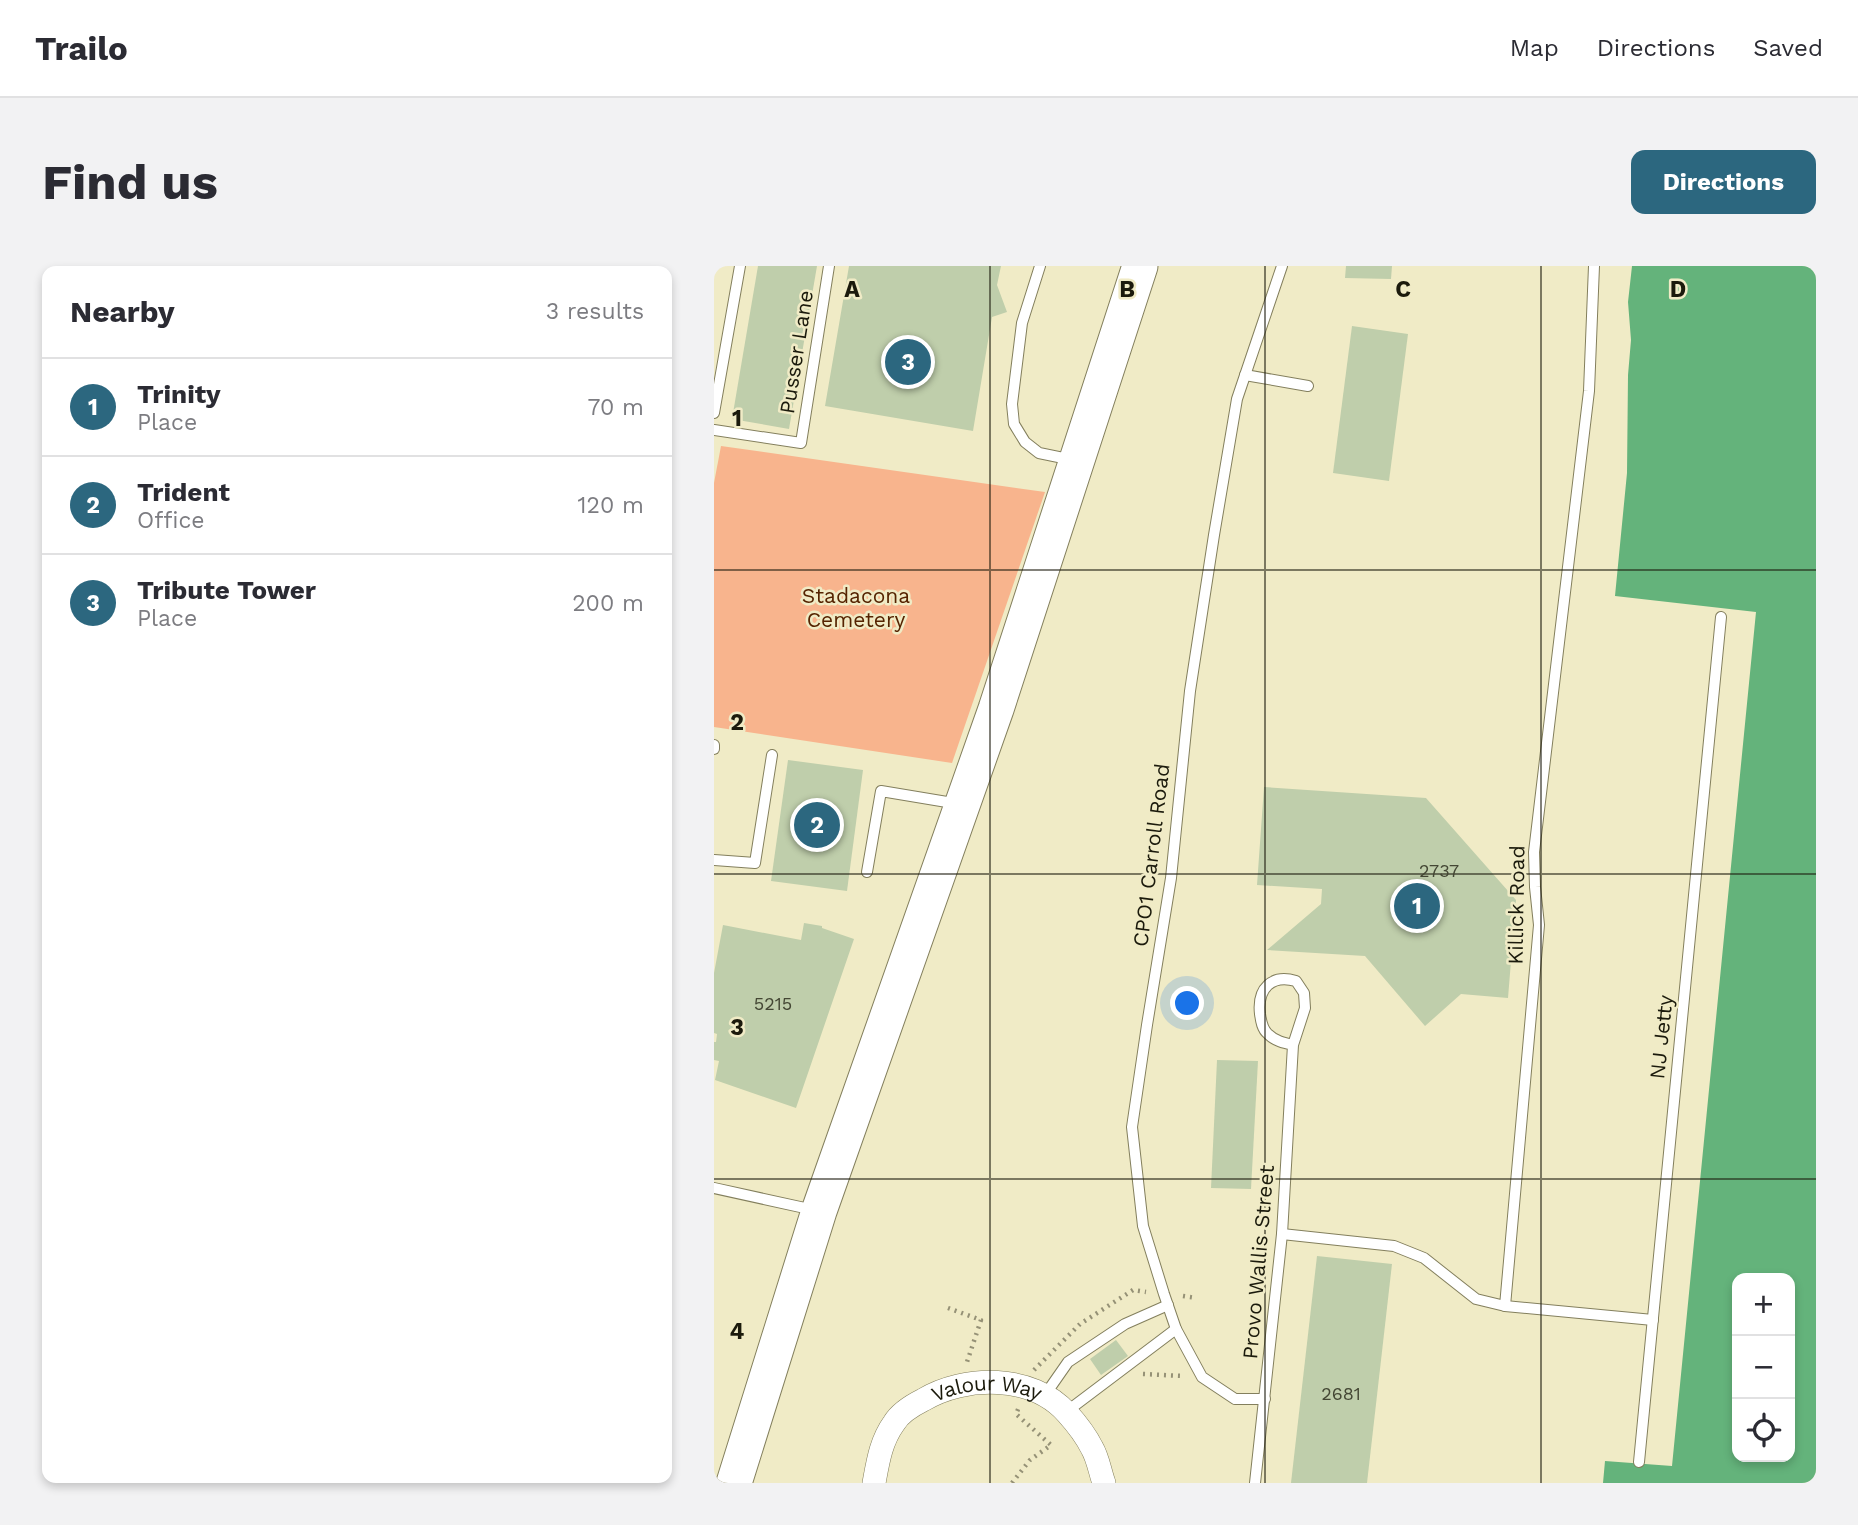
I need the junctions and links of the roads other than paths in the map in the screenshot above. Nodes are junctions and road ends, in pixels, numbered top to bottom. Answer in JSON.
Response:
{"nodes":[{"id":1,"x":740,"y":266,"type":"edge"},
{"id":2,"x":829,"y":266,"type":"edge"},
{"id":3,"x":1040,"y":266,"type":"edge"},
{"id":4,"x":1140,"y":266,"type":"edge"},
{"id":5,"x":1282,"y":266,"type":"edge"},
{"id":6,"x":1594,"y":266,"type":"edge"},
{"id":7,"x":1245,"y":375,"type":"junction"},
{"id":8,"x":1307,"y":386,"type":"dead end"},
{"id":9,"x":714,"y":413,"type":"edge"},
{"id":10,"x":714,"y":430,"type":"edge"},
{"id":11,"x":1076,"y":461,"type":"junction"},
{"id":12,"x":1721,"y":617,"type":"dead end"},
{"id":13,"x":772,"y":755,"type":"dead end"},
{"id":14,"x":962,"y":805,"type":"junction"},
{"id":15,"x":714,"y":860,"type":"edge"},
{"id":16,"x":867,"y":872,"type":"dead end"},
{"id":17,"x":1293,"y":1045,"type":"junction"},
{"id":18,"x":714,"y":1188,"type":"edge"},
{"id":19,"x":820,"y":1211,"type":"junction"},
{"id":20,"x":1282,"y":1234,"type":"junction"},
{"id":21,"x":1168,"y":1305,"type":"junction"},
{"id":22,"x":1505,"y":1306,"type":"junction"},
{"id":23,"x":1653,"y":1320,"type":"junction"},
{"id":24,"x":1177,"y":1329,"type":"junction"},
{"id":25,"x":1045,"y":1395,"type":"junction"},
{"id":26,"x":1265,"y":1399,"type":"junction"},
{"id":27,"x":1066,"y":1412,"type":"junction"},
{"id":28,"x":1639,"y":1462,"type":"dead end"},
{"id":29,"x":734,"y":1483,"type":"edge"},
{"id":30,"x":874,"y":1483,"type":"edge"},
{"id":31,"x":1104,"y":1483,"type":"edge"},
{"id":32,"x":1255,"y":1483,"type":"edge"}],
"edges":[{"from":1,"to":9,"type":"lane"},
{"from":2,"to":10,"type":"lane","name":"Pusser Lane"},
{"from":3,"to":11,"type":"lane"},
{"from":4,"to":11,"type":"main road"},
{"from":5,"to":7,"type":"lane","name":"CPO1 Carroll Road"},
{"from":6,"to":22,"type":"lane","name":"Killick Road"},
{"from":7,"to":8,"type":"lane"},
{"from":7,"to":21,"type":"lane","name":"CPO1 Carroll Road"},
{"from":11,"to":14,"type":"main road"},
{"from":12,"to":23,"type":"lane","name":"NJ Jetty"},
{"from":13,"to":15,"type":"lane"},
{"from":14,"to":16,"type":"lane"},
{"from":14,"to":19,"type":"main road"},
{"from":17,"to":17,"type":"lane","name":"Provo Wallis Street"},
{"from":17,"to":20,"type":"lane","name":"Provo Wallis Street"},
{"from":18,"to":19,"type":"lane"},
{"from":19,"to":29,"type":"main road"},
{"from":20,"to":22,"type":"lane"},
{"from":20,"to":26,"type":"lane","name":"Provo Wallis Street"},
{"from":21,"to":24,"type":"lane","name":"CPO1 Carroll Road"},
{"from":21,"to":25,"type":"lane"},
{"from":22,"to":23,"type":"lane"},
{"from":23,"to":28,"type":"lane","name":"NJ Jetty"},
{"from":24,"to":26,"type":"lane","name":"CPO1 Carroll Road"},
{"from":24,"to":27,"type":"lane"},
{"from":25,"to":27,"type":"street","name":"Valour Way"},
{"from":25,"to":30,"type":"street","name":"Valour Way"},
{"from":26,"to":32,"type":"lane","name":"Provo Wallis Street"},
{"from":27,"to":31,"type":"street","name":"Valour Way"}]}
